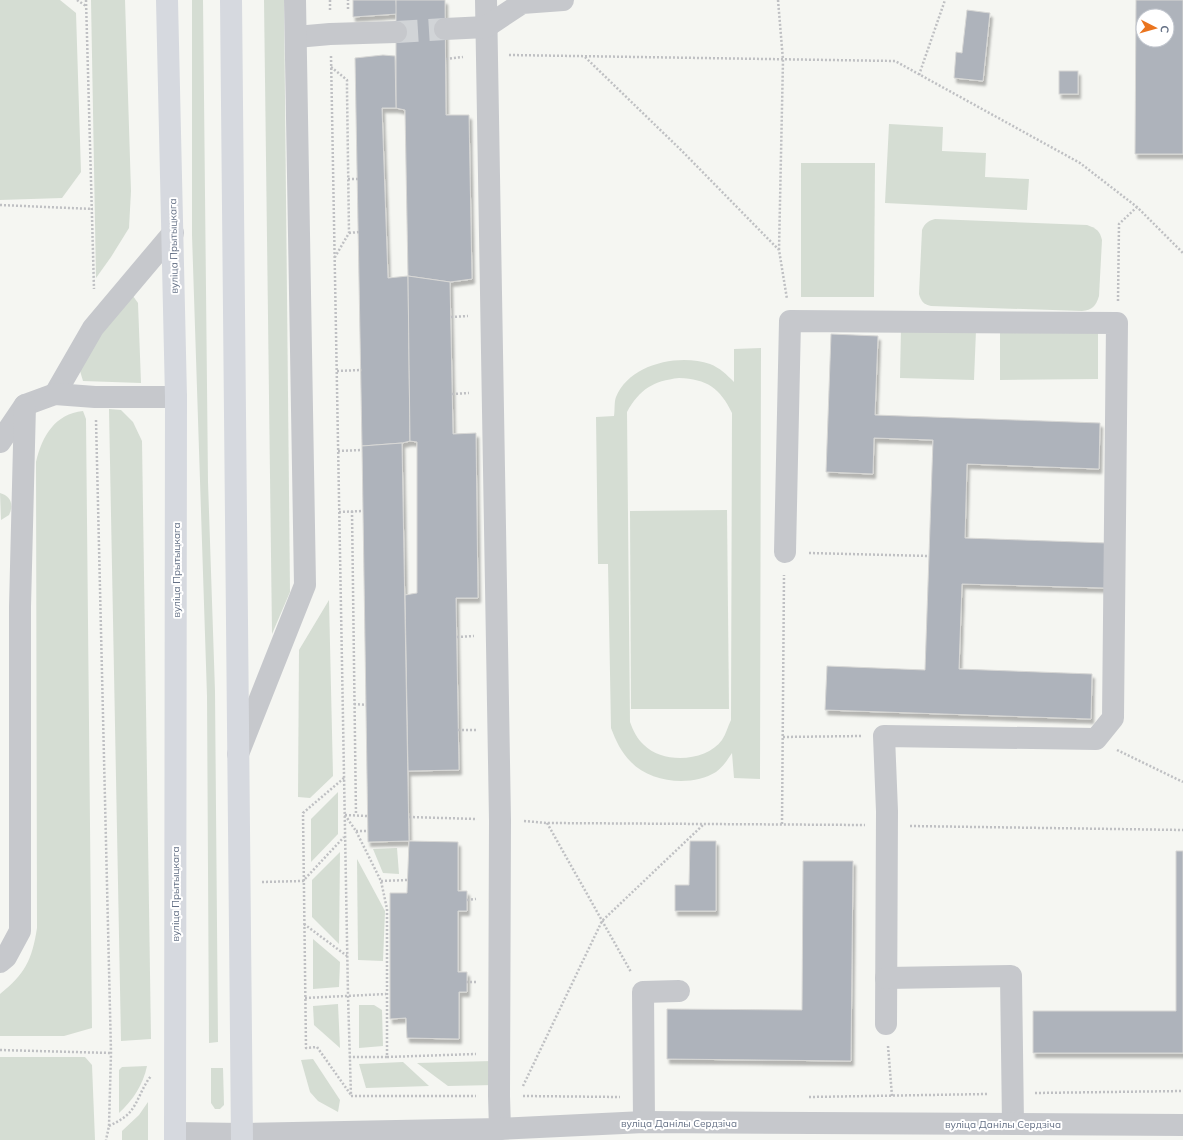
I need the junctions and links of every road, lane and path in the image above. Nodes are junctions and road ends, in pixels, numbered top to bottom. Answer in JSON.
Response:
{"nodes":[{"id":1,"x":77,"y":0,"type":"edge"},
{"id":2,"x":86,"y":0,"type":"edge"},
{"id":3,"x":168,"y":0,"type":"edge"},
{"id":4,"x":231,"y":0,"type":"edge"},
{"id":5,"x":295,"y":0,"type":"edge"},
{"id":6,"x":330,"y":0,"type":"edge"},
{"id":7,"x":486,"y":0,"type":"edge"},
{"id":8,"x":563,"y":0,"type":"edge"},
{"id":9,"x":778,"y":0,"type":"edge"},
{"id":10,"x":945,"y":0,"type":"edge"},
{"id":11,"x":86,"y":6,"type":"junction"},
{"id":12,"x":486,"y":27,"type":"junction"},
{"id":13,"x":445,"y":29,"type":"tunnel mouth"},
{"id":14,"x":396,"y":32,"type":"tunnel mouth"},
{"id":15,"x":330,"y":34,"type":"junction"},
{"id":16,"x":296,"y":37,"type":"junction"},
{"id":17,"x":487,"y":55,"type":"junction"},
{"id":18,"x":585,"y":56,"type":"junction"},
{"id":19,"x":783,"y":60,"type":"junction"},
{"id":20,"x":331,"y":67,"type":"junction"},
{"id":21,"x":919,"y":75,"type":"junction"},
{"id":22,"x":348,"y":179,"type":"junction"},
{"id":23,"x":358,"y":180,"type":"dead end"},
{"id":24,"x":0,"y":206,"type":"edge"},
{"id":25,"x":1137,"y":207,"type":"junction"},
{"id":26,"x":93,"y":209,"type":"junction"},
{"id":27,"x":359,"y":232,"type":"dead end"},
{"id":28,"x":173,"y":233,"type":"junction"},
{"id":29,"x":349,"y":233,"type":"junction"},
{"id":30,"x":779,"y":250,"type":"junction"},
{"id":31,"x":1183,"y":253,"type":"edge"},
{"id":32,"x":334,"y":258,"type":"junction"},
{"id":33,"x":94,"y":292,"type":"dead end"},
{"id":34,"x":790,"y":321,"type":"junction"},
{"id":35,"x":1117,"y":323,"type":"junction"},
{"id":36,"x":362,"y":370,"type":"dead end"},
{"id":37,"x":337,"y":371,"type":"junction"},
{"id":38,"x":55,"y":394,"type":"junction"},
{"id":39,"x":95,"y":397,"type":"junction"},
{"id":40,"x":176,"y":397,"type":"junction"},
{"id":41,"x":25,"y":405,"type":"junction"},
{"id":42,"x":0,"y":442,"type":"edge"},
{"id":43,"x":362,"y":450,"type":"dead end"},
{"id":44,"x":338,"y":451,"type":"junction"},
{"id":45,"x":363,"y":511,"type":"dead end"},
{"id":46,"x":339,"y":512,"type":"junction"},
{"id":47,"x":352,"y":512,"type":"junction"},
{"id":48,"x":785,"y":552,"type":"junction"},
{"id":49,"x":929,"y":556,"type":"dead end"},
{"id":50,"x":354,"y":704,"type":"junction"},
{"id":51,"x":367,"y":705,"type":"dead end"},
{"id":52,"x":458,"y":730,"type":"dead end"},
{"id":53,"x":479,"y":730,"type":"dead end"},
{"id":54,"x":884,"y":736,"type":"junction"},
{"id":55,"x":783,"y":737,"type":"junction"},
{"id":56,"x":1096,"y":739,"type":"junction"},
{"id":57,"x":238,"y":755,"type":"junction"},
{"id":58,"x":344,"y":778,"type":"junction"},
{"id":59,"x":1183,"y":782,"type":"edge"},
{"id":60,"x":344,"y":815,"type":"junction"},
{"id":61,"x":356,"y":815,"type":"junction"},
{"id":62,"x":367,"y":816,"type":"dead end"},
{"id":63,"x":409,"y":817,"type":"dead end"},
{"id":64,"x":500,"y":820,"type":"junction"},
{"id":65,"x":547,"y":823,"type":"junction"},
{"id":66,"x":704,"y":824,"type":"junction"},
{"id":67,"x":782,"y":824,"type":"junction"},
{"id":68,"x":886,"y":825,"type":"junction"},
{"id":69,"x":1183,"y":830,"type":"edge"},
{"id":70,"x":356,"y":831,"type":"junction"},
{"id":71,"x":367,"y":831,"type":"dead end"},
{"id":72,"x":345,"y":836,"type":"junction"},
{"id":73,"x":407,"y":880,"type":"dead end"},
{"id":74,"x":303,"y":881,"type":"junction"},
{"id":75,"x":381,"y":881,"type":"junction"},
{"id":76,"x":240,"y":882,"type":"junction"},
{"id":77,"x":481,"y":899,"type":"dead end"},
{"id":78,"x":467,"y":900,"type":"dead end"},
{"id":79,"x":602,"y":921,"type":"junction"},
{"id":80,"x":304,"y":924,"type":"junction"},
{"id":81,"x":347,"y":956,"type":"junction"},
{"id":82,"x":0,"y":962,"type":"edge"},
{"id":83,"x":886,"y":978,"type":"junction"},
{"id":84,"x":679,"y":991,"type":"dead end"},
{"id":85,"x":643,"y":992,"type":"junction"},
{"id":86,"x":386,"y":994,"type":"junction"},
{"id":87,"x":348,"y":995,"type":"junction"},
{"id":88,"x":305,"y":998,"type":"junction"},
{"id":89,"x":886,"y":1024,"type":"joint"},
{"id":90,"x":0,"y":1050,"type":"edge"},
{"id":91,"x":175,"y":1050,"type":"junction"},
{"id":92,"x":111,"y":1053,"type":"junction"},
{"id":93,"x":481,"y":1053,"type":"dead end"},
{"id":94,"x":349,"y":1057,"type":"junction"},
{"id":95,"x":387,"y":1057,"type":"junction"},
{"id":96,"x":1183,"y":1091,"type":"edge"},
{"id":97,"x":1013,"y":1094,"type":"junction"},
{"id":98,"x":351,"y":1096,"type":"junction"},
{"id":99,"x":509,"y":1096,"type":"junction"},
{"id":100,"x":892,"y":1096,"type":"junction"},
{"id":101,"x":644,"y":1097,"type":"junction"},
{"id":102,"x":807,"y":1097,"type":"dead end"},
{"id":103,"x":644,"y":1122,"type":"junction"},
{"id":104,"x":1013,"y":1124,"type":"junction"},
{"id":105,"x":1183,"y":1125,"type":"edge"},
{"id":106,"x":109,"y":1126,"type":"junction"},
{"id":107,"x":500,"y":1129,"type":"junction"},
{"id":108,"x":313,"y":1136,"type":"edge"},
{"id":109,"x":175,"y":1137,"type":"edge"},
{"id":110,"x":242,"y":1137,"type":"edge"},
{"id":111,"x":106,"y":1140,"type":"edge"}],
"edges":[{"from":1,"to":11,"type":"path"},
{"from":2,"to":11,"type":"path"},
{"from":3,"to":28,"type":"main road","name":"вуліца Прытыцкага"},
{"from":4,"to":57,"type":"main road"},
{"from":5,"to":16,"type":"street"},
{"from":6,"to":15,"type":"path"},
{"from":7,"to":12,"type":"street"},
{"from":8,"to":12,"type":"street"},
{"from":9,"to":19,"type":"path"},
{"from":10,"to":21,"type":"path"},
{"from":11,"to":26,"type":"path"},
{"from":12,"to":13,"type":"street"},
{"from":12,"to":17,"type":"street"},
{"from":14,"to":15,"type":"street"},
{"from":15,"to":16,"type":"street"},
{"from":15,"to":20,"type":"path"},
{"from":16,"to":57,"type":"street"},
{"from":17,"to":18,"type":"path"},
{"from":17,"to":64,"type":"street"},
{"from":18,"to":19,"type":"path"},
{"from":18,"to":30,"type":"path"},
{"from":19,"to":21,"type":"path"},
{"from":19,"to":30,"type":"path"},
{"from":20,"to":22,"type":"path"},
{"from":20,"to":32,"type":"path"},
{"from":21,"to":25,"type":"path"},
{"from":22,"to":23,"type":"path"},
{"from":22,"to":29,"type":"path"},
{"from":24,"to":26,"type":"path"},
{"from":25,"to":31,"type":"path"},
{"from":25,"to":35,"type":"path"},
{"from":26,"to":33,"type":"path"},
{"from":27,"to":29,"type":"path"},
{"from":28,"to":38,"type":"street"},
{"from":28,"to":40,"type":"main road","name":"вуліца Прытыцкага"},
{"from":29,"to":32,"type":"path"},
{"from":30,"to":34,"type":"path"},
{"from":32,"to":37,"type":"path"},
{"from":34,"to":35,"type":"street"},
{"from":34,"to":48,"type":"street"},
{"from":35,"to":56,"type":"street"},
{"from":36,"to":37,"type":"path"},
{"from":37,"to":44,"type":"path"},
{"from":38,"to":39,"type":"street"},
{"from":38,"to":41,"type":"street"},
{"from":39,"to":40,"type":"street"},
{"from":39,"to":92,"type":"path"},
{"from":40,"to":91,"type":"main road","name":"вуліца Прытыцкага"},
{"from":41,"to":42,"type":"street"},
{"from":41,"to":82,"type":"street"},
{"from":43,"to":44,"type":"path"},
{"from":44,"to":46,"type":"path"},
{"from":45,"to":47,"type":"path"},
{"from":46,"to":47,"type":"path"},
{"from":46,"to":58,"type":"path"},
{"from":47,"to":50,"type":"path"},
{"from":48,"to":49,"type":"path"},
{"from":48,"to":55,"type":"path"},
{"from":50,"to":51,"type":"path"},
{"from":50,"to":61,"type":"path"},
{"from":52,"to":53,"type":"path"},
{"from":54,"to":55,"type":"path"},
{"from":54,"to":56,"type":"street"},
{"from":54,"to":68,"type":"street"},
{"from":55,"to":67,"type":"path"},
{"from":56,"to":59,"type":"path"},
{"from":57,"to":76,"type":"main road"},
{"from":58,"to":60,"type":"path"},
{"from":58,"to":74,"type":"path"},
{"from":60,"to":61,"type":"path"},
{"from":60,"to":70,"type":"path"},
{"from":60,"to":72,"type":"path"},
{"from":61,"to":62,"type":"path"},
{"from":63,"to":64,"type":"path"},
{"from":64,"to":65,"type":"path"},
{"from":64,"to":99,"type":"street"},
{"from":65,"to":66,"type":"path"},
{"from":65,"to":79,"type":"path"},
{"from":66,"to":67,"type":"path"},
{"from":66,"to":79,"type":"path"},
{"from":67,"to":68,"type":"path"},
{"from":68,"to":69,"type":"path"},
{"from":68,"to":83,"type":"street"},
{"from":70,"to":71,"type":"path"},
{"from":70,"to":75,"type":"path"},
{"from":72,"to":74,"type":"path"},
{"from":72,"to":81,"type":"path"},
{"from":73,"to":75,"type":"path"},
{"from":74,"to":76,"type":"path"},
{"from":74,"to":80,"type":"path"},
{"from":75,"to":86,"type":"path"},
{"from":76,"to":110,"type":"main road"},
{"from":77,"to":78,"type":"path"},
{"from":79,"to":85,"type":"path"},
{"from":79,"to":99,"type":"path"},
{"from":80,"to":81,"type":"path"},
{"from":80,"to":88,"type":"path"},
{"from":81,"to":87,"type":"path"},
{"from":83,"to":89,"type":"street"},
{"from":83,"to":97,"type":"street"},
{"from":84,"to":85,"type":"street"},
{"from":85,"to":101,"type":"street"},
{"from":86,"to":87,"type":"path"},
{"from":86,"to":95,"type":"path"},
{"from":87,"to":88,"type":"path"},
{"from":87,"to":94,"type":"path"},
{"from":88,"to":98,"type":"path"},
{"from":89,"to":100,"type":"path"},
{"from":90,"to":92,"type":"path"},
{"from":91,"to":106,"type":"path"},
{"from":91,"to":109,"type":"main road","name":"вуліца Прытыцкага"},
{"from":92,"to":106,"type":"path"},
{"from":93,"to":95,"type":"path"},
{"from":94,"to":95,"type":"path"},
{"from":94,"to":98,"type":"path"},
{"from":96,"to":97,"type":"path"},
{"from":97,"to":100,"type":"path"},
{"from":97,"to":104,"type":"street"},
{"from":98,"to":99,"type":"path"},
{"from":99,"to":101,"type":"path"},
{"from":99,"to":107,"type":"street"},
{"from":100,"to":102,"type":"path"},
{"from":101,"to":103,"type":"street"},
{"from":103,"to":104,"type":"street","name":"вуліца Данілы Сердзіча"},
{"from":103,"to":107,"type":"street","name":"вуліца Данілы Сердзіча"},
{"from":104,"to":105,"type":"street","name":"вуліца Данілы Сердзіча"},
{"from":106,"to":111,"type":"path"},
{"from":107,"to":108,"type":"street","name":"вуліца Данілы Сердзіча"},
{"from":108,"to":110,"type":"street","name":"вуліца Данілы Сердзіча"},
{"from":109,"to":110,"type":"street","name":"вуліца Данілы Сердзіча"}]}
